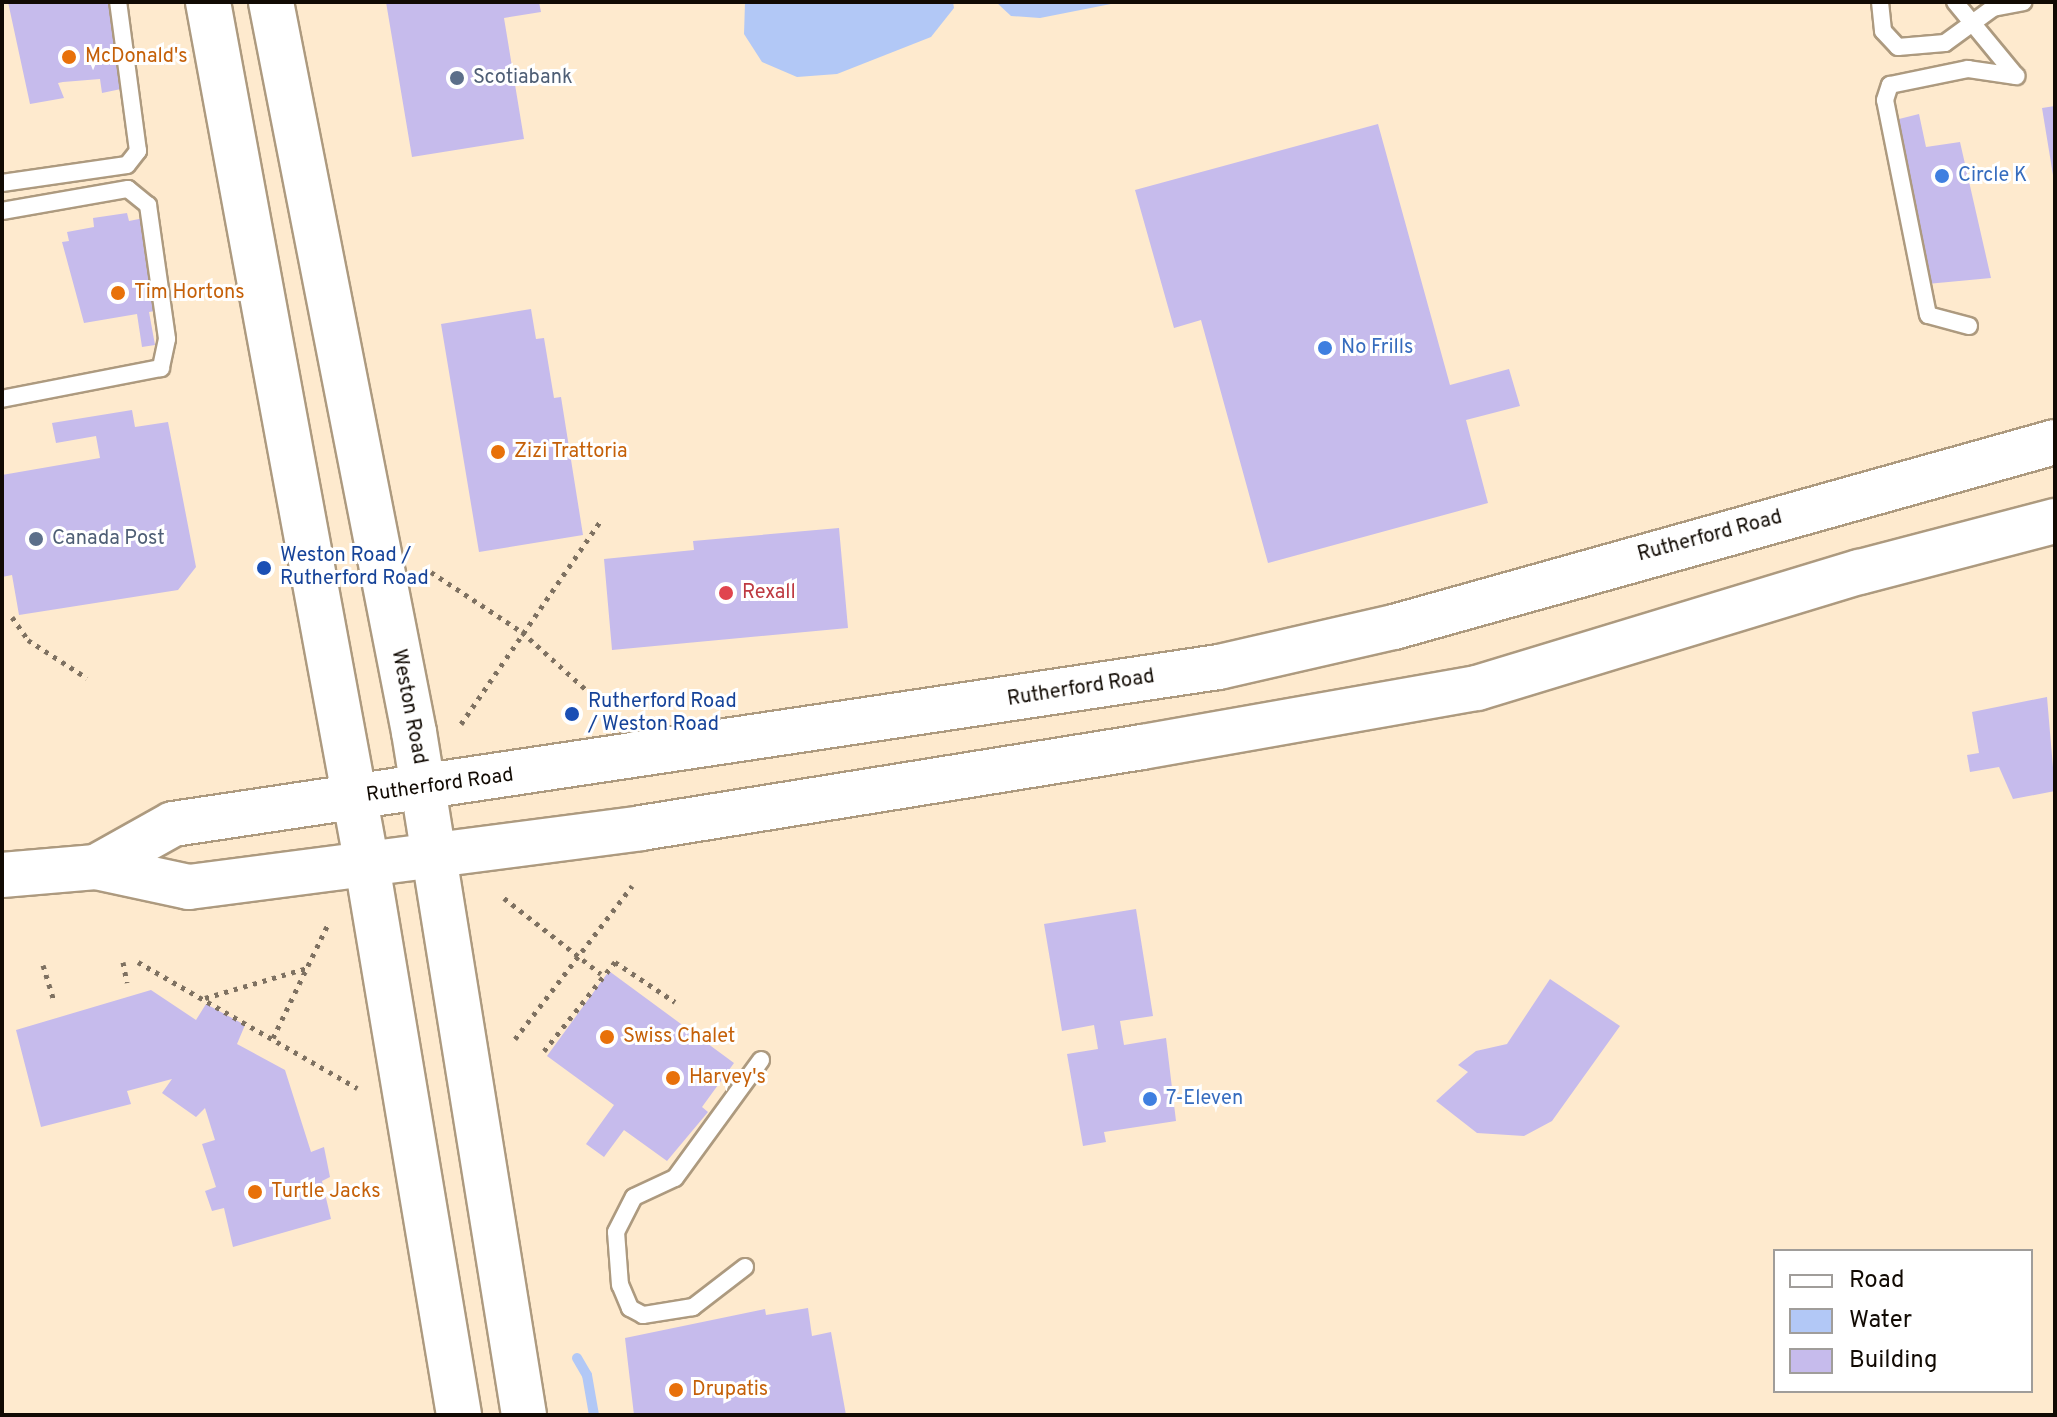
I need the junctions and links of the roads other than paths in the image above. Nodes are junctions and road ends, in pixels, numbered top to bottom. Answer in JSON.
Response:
{"nodes":[{"id":1,"x":118,"y":2,"type":"edge"},
{"id":2,"x":208,"y":2,"type":"edge"},
{"id":3,"x":271,"y":2,"type":"edge"},
{"id":4,"x":1880,"y":2,"type":"edge"},
{"id":5,"x":1955,"y":2,"type":"edge"},
{"id":6,"x":2023,"y":2,"type":"edge"},
{"id":7,"x":1974,"y":21,"type":"junction"},
{"id":8,"x":2,"y":183,"type":"edge"},
{"id":9,"x":2,"y":211,"type":"edge"},
{"id":10,"x":1969,"y":326,"type":"dead end"},
{"id":11,"x":2,"y":399,"type":"edge"},
{"id":12,"x":2055,"y":442,"type":"edge"},
{"id":13,"x":2055,"y":521,"type":"edge"},
{"id":14,"x":423,"y":789,"type":"junction"},
{"id":15,"x":352,"y":798,"type":"junction"},
{"id":16,"x":434,"y":858,"type":"junction"},
{"id":17,"x":367,"y":865,"type":"junction"},
{"id":18,"x":96,"y":867,"type":"junction"},
{"id":19,"x":2,"y":875,"type":"edge"},
{"id":20,"x":761,"y":1060,"type":"dead end"},
{"id":21,"x":745,"y":1267,"type":"dead end"},
{"id":22,"x":459,"y":1415,"type":"edge"},
{"id":23,"x":524,"y":1415,"type":"edge"}],
"edges":[{"from":1,"to":8,"type":"lane"},
{"from":2,"to":15,"type":"main road"},
{"from":3,"to":14,"type":"main road","name":"Weston Road"},
{"from":4,"to":7,"type":"lane"},
{"from":5,"to":7,"type":"lane"},
{"from":6,"to":7,"type":"lane"},
{"from":7,"to":10,"type":"lane"},
{"from":9,"to":11,"type":"lane"},
{"from":12,"to":14,"type":"main road","name":"Rutherford Road"},
{"from":13,"to":16,"type":"main road","name":"Rutherford Road"},
{"from":14,"to":15,"type":"main road","name":"Rutherford Road"},
{"from":14,"to":16,"type":"main road","name":"Weston Road"},
{"from":15,"to":17,"type":"main road"},
{"from":15,"to":18,"type":"main road","name":"Rutherford Road"},
{"from":16,"to":17,"type":"main road","name":"Rutherford Road"},
{"from":16,"to":23,"type":"main road","name":"Weston Road"},
{"from":17,"to":18,"type":"main road","name":"Rutherford Road"},
{"from":17,"to":22,"type":"main road"},
{"from":18,"to":19,"type":"main road","name":"Rutherford Road"},
{"from":20,"to":21,"type":"lane"}]}
